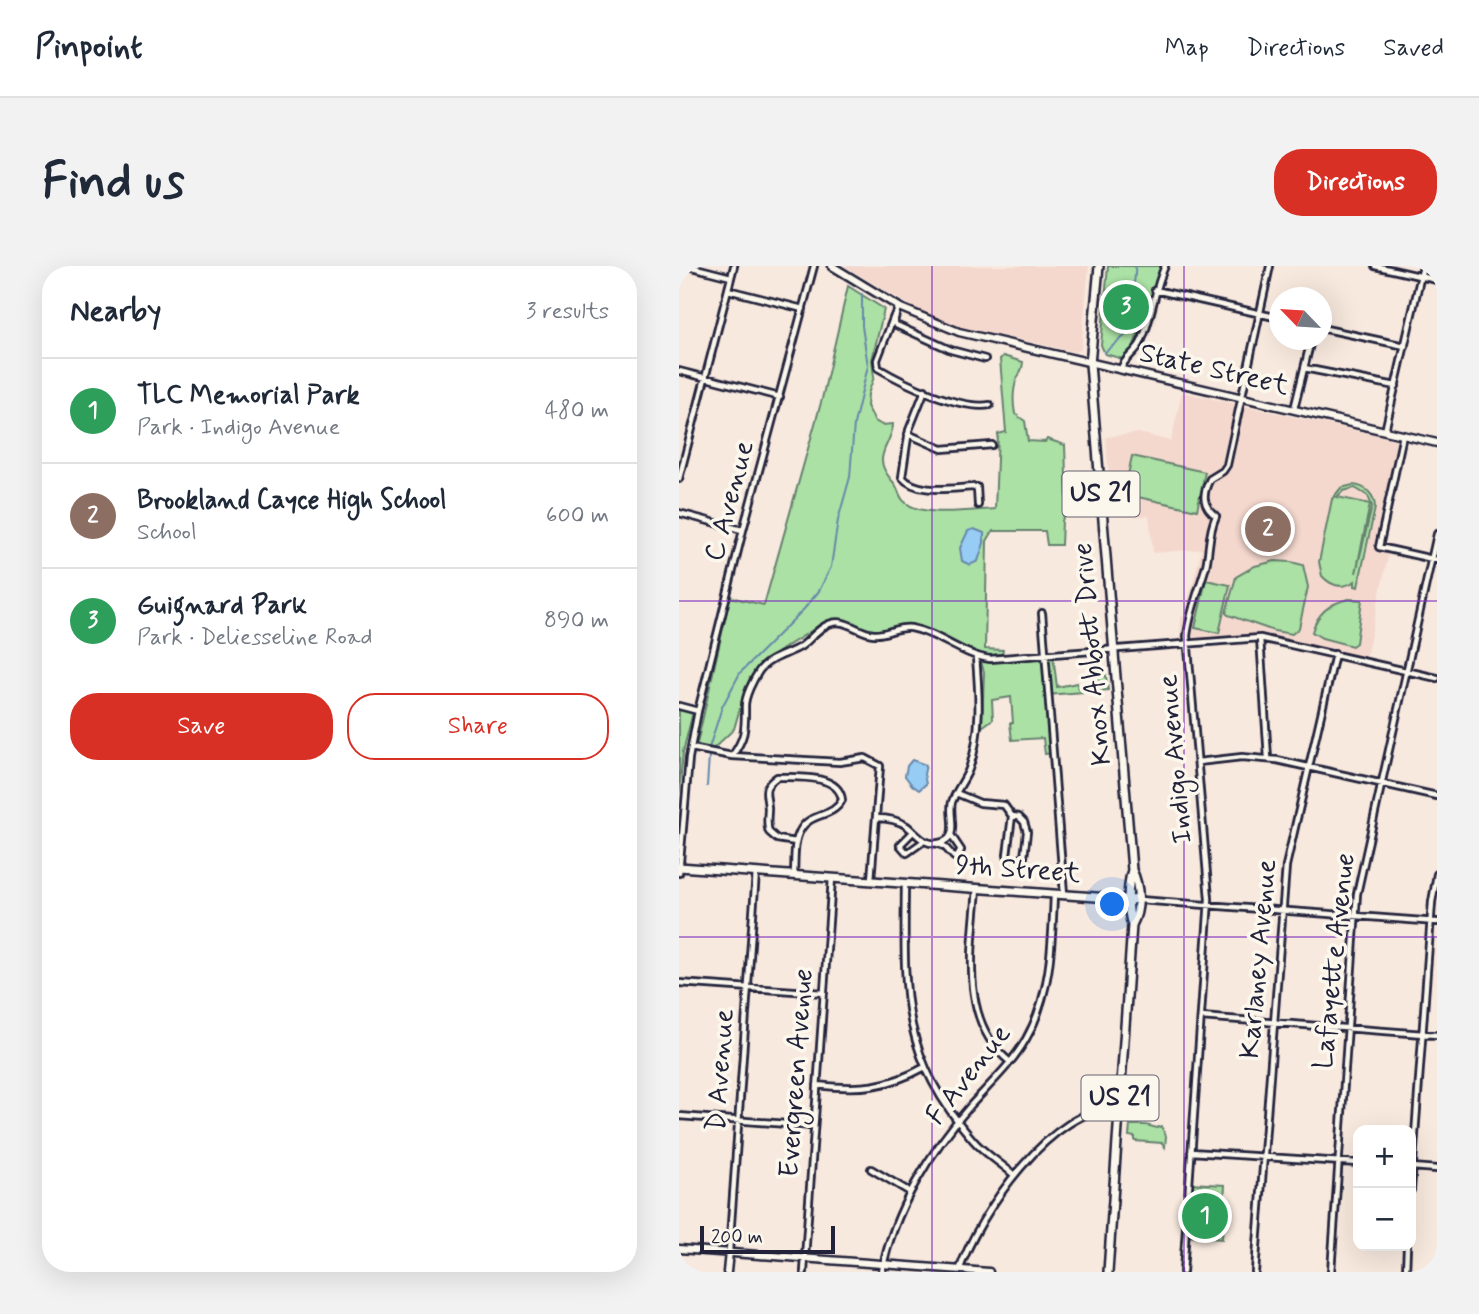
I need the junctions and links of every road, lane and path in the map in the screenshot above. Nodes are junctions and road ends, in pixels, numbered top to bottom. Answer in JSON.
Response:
{"nodes":[{"id":1,"x":688,"y":266,"type":"edge"},
{"id":2,"x":734,"y":266,"type":"edge"},
{"id":3,"x":814,"y":266,"type":"edge"},
{"id":4,"x":832,"y":266,"type":"edge"},
{"id":5,"x":1099,"y":266,"type":"edge"},
{"id":6,"x":1165,"y":266,"type":"edge"},
{"id":7,"x":1270,"y":266,"type":"edge"},
{"id":8,"x":1375,"y":266,"type":"edge"},
{"id":9,"x":1423,"y":266,"type":"edge"},
{"id":10,"x":1421,"y":276,"type":"junction"},
{"id":11,"x":731,"y":277,"type":"junction"},
{"id":12,"x":1437,"y":280,"type":"edge"},
{"id":13,"x":728,"y":289,"type":"junction"},
{"id":14,"x":1156,"y":290,"type":"junction"},
{"id":15,"x":898,"y":307,"type":"junction"},
{"id":16,"x":803,"y":309,"type":"junction"},
{"id":17,"x":1259,"y":314,"type":"junction"},
{"id":18,"x":894,"y":316,"type":"junction"},
{"id":19,"x":1269,"y":316,"type":"edge"},
{"id":20,"x":1332,"y":330,"type":"edge"},
{"id":21,"x":1405,"y":346,"type":"junction"},
{"id":22,"x":1308,"y":350,"type":"edge"},
{"id":23,"x":985,"y":359,"type":"dead end"},
{"id":24,"x":1090,"y":364,"type":"junction"},
{"id":25,"x":1304,"y":368,"type":"junction"},
{"id":26,"x":679,"y":371,"type":"edge"},
{"id":27,"x":1120,"y":371,"type":"junction"},
{"id":28,"x":705,"y":378,"type":"junction"},
{"id":29,"x":1396,"y":386,"type":"junction"},
{"id":30,"x":925,"y":390,"type":"junction"},
{"id":31,"x":780,"y":397,"type":"junction"},
{"id":32,"x":1240,"y":398,"type":"junction"},
{"id":33,"x":990,"y":405,"type":"dead end"},
{"id":34,"x":1294,"y":410,"type":"junction"},
{"id":35,"x":1385,"y":431,"type":"junction"},
{"id":36,"x":908,"y":434,"type":"junction"},
{"id":37,"x":1403,"y":435,"type":"junction"},
{"id":38,"x":1437,"y":443,"type":"edge"},
{"id":39,"x":992,"y":445,"type":"dead end"},
{"id":40,"x":679,"y":479,"type":"edge"},
{"id":41,"x":978,"y":505,"type":"dead end"},
{"id":42,"x":679,"y":513,"type":"edge"},
{"id":43,"x":743,"y":530,"type":"junction"},
{"id":44,"x":1437,"y":534,"type":"edge"},
{"id":45,"x":1434,"y":559,"type":"edge"},
{"id":46,"x":1042,"y":613,"type":"dead end"},
{"id":47,"x":1260,"y":638,"type":"junction"},
{"id":48,"x":1187,"y":643,"type":"junction"},
{"id":49,"x":1113,"y":649,"type":"junction"},
{"id":50,"x":1335,"y":654,"type":"junction"},
{"id":51,"x":1044,"y":656,"type":"junction"},
{"id":52,"x":976,"y":657,"type":"junction"},
{"id":53,"x":1406,"y":671,"type":"junction"},
{"id":54,"x":1437,"y":678,"type":"edge"},
{"id":55,"x":679,"y":706,"type":"edge"},
{"id":56,"x":698,"y":711,"type":"junction"},
{"id":57,"x":691,"y":748,"type":"junction"},
{"id":58,"x":732,"y":756,"type":"junction"},
{"id":59,"x":1268,"y":758,"type":"junction"},
{"id":60,"x":1198,"y":762,"type":"junction"},
{"id":61,"x":1308,"y":768,"type":"junction"},
{"id":62,"x":1381,"y":784,"type":"junction"},
{"id":63,"x":956,"y":793,"type":"junction"},
{"id":64,"x":1437,"y":796,"type":"edge"},
{"id":65,"x":1012,"y":816,"type":"junction"},
{"id":66,"x":876,"y":818,"type":"junction"},
{"id":67,"x":913,"y":832,"type":"junction"},
{"id":68,"x":951,"y":835,"type":"junction"},
{"id":69,"x":924,"y":841,"type":"junction"},
{"id":70,"x":796,"y":842,"type":"junction"},
{"id":71,"x":937,"y":844,"type":"junction"},
{"id":72,"x":679,"y":867,"type":"edge"},
{"id":73,"x":756,"y":872,"type":"junction"},
{"id":74,"x":679,"y":873,"type":"edge"},
{"id":75,"x":794,"y":874,"type":"junction"},
{"id":76,"x":1437,"y":874,"type":"edge"},
{"id":77,"x":832,"y":877,"type":"junction"},
{"id":78,"x":871,"y":880,"type":"junction"},
{"id":79,"x":905,"y":884,"type":"junction"},
{"id":80,"x":977,"y":887,"type":"junction"},
{"id":81,"x":1054,"y":894,"type":"junction"},
{"id":82,"x":1064,"y":894,"type":"junction"},
{"id":83,"x":1134,"y":899,"type":"junction"},
{"id":84,"x":1208,"y":905,"type":"junction"},
{"id":85,"x":1283,"y":910,"type":"junction"},
{"id":86,"x":1355,"y":916,"type":"junction"},
{"id":87,"x":1434,"y":921,"type":"edge"},
{"id":88,"x":679,"y":983,"type":"edge"},
{"id":89,"x":748,"y":988,"type":"junction"},
{"id":90,"x":824,"y":993,"type":"junction"},
{"id":91,"x":1201,"y":1017,"type":"junction"},
{"id":92,"x":1274,"y":1023,"type":"junction"},
{"id":93,"x":1348,"y":1028,"type":"junction"},
{"id":94,"x":1423,"y":1034,"type":"junction"},
{"id":95,"x":1437,"y":1035,"type":"edge"},
{"id":96,"x":1010,"y":1062,"type":"junction"},
{"id":97,"x":925,"y":1067,"type":"junction"},
{"id":98,"x":817,"y":1086,"type":"junction"},
{"id":99,"x":1120,"y":1107,"type":"junction"},
{"id":100,"x":679,"y":1116,"type":"edge"},
{"id":101,"x":738,"y":1120,"type":"junction"},
{"id":102,"x":958,"y":1122,"type":"junction"},
{"id":103,"x":1415,"y":1125,"type":"edge"},
{"id":104,"x":814,"y":1126,"type":"junction"},
{"id":105,"x":1191,"y":1152,"type":"junction"},
{"id":106,"x":1263,"y":1158,"type":"junction"},
{"id":107,"x":1339,"y":1162,"type":"junction"},
{"id":108,"x":1353,"y":1163,"type":"edge"},
{"id":109,"x":1416,"y":1167,"type":"edge"},
{"id":110,"x":871,"y":1169,"type":"dead end"},
{"id":111,"x":1437,"y":1169,"type":"edge"},
{"id":112,"x":1014,"y":1175,"type":"junction"},
{"id":113,"x":910,"y":1192,"type":"junction"},
{"id":114,"x":679,"y":1249,"type":"edge"},
{"id":115,"x":1407,"y":1251,"type":"edge"},
{"id":116,"x":729,"y":1252,"type":"junction"},
{"id":117,"x":805,"y":1257,"type":"junction"},
{"id":118,"x":884,"y":1263,"type":"junction"},
{"id":119,"x":959,"y":1271,"type":"edge"},
{"id":120,"x":727,"y":1272,"type":"edge"},
{"id":121,"x":804,"y":1272,"type":"edge"},
{"id":122,"x":882,"y":1272,"type":"edge"},
{"id":123,"x":989,"y":1272,"type":"edge"},
{"id":124,"x":1108,"y":1272,"type":"edge"},
{"id":125,"x":1183,"y":1272,"type":"edge"},
{"id":126,"x":1255,"y":1272,"type":"edge"},
{"id":127,"x":1331,"y":1272,"type":"edge"},
{"id":128,"x":1406,"y":1272,"type":"edge"}],
"edges":[{"from":1,"to":11,"type":"street"},
{"from":2,"to":11,"type":"street"},
{"from":3,"to":16,"type":"street","name":"C Avenue"},
{"from":4,"to":15,"type":"main road","name":"State Street"},
{"from":5,"to":24,"type":"main road","name":"Knox Abbott Drive","number":"US 21"},
{"from":6,"to":14,"type":"street"},
{"from":7,"to":17,"type":"street","name":"Indigo Avenue"},
{"from":8,"to":10,"type":"street"},
{"from":9,"to":10,"type":"street"},
{"from":10,"to":12,"type":"street"},
{"from":10,"to":21,"type":"street"},
{"from":11,"to":13,"type":"street"},
{"from":13,"to":16,"type":"street"},
{"from":13,"to":28,"type":"street"},
{"from":14,"to":17,"type":"street"},
{"from":14,"to":27,"type":"street"},
{"from":15,"to":18,"type":"street"},
{"from":15,"to":24,"type":"main road","name":"State Street"},
{"from":16,"to":31,"type":"street","name":"C Avenue"},
{"from":17,"to":19,"type":"street"},
{"from":17,"to":32,"type":"street","name":"Indigo Avenue"},
{"from":18,"to":23,"type":"street"},
{"from":18,"to":30,"type":"street"},
{"from":20,"to":21,"type":"street"},
{"from":21,"to":29,"type":"street"},
{"from":22,"to":25,"type":"street"},
{"from":24,"to":27,"type":"main road","name":"State Street"},
{"from":24,"to":49,"type":"main road","name":"Knox Abbott Drive","number":"US 21"},
{"from":25,"to":29,"type":"street"},
{"from":25,"to":34,"type":"street"},
{"from":26,"to":28,"type":"street"},
{"from":27,"to":32,"type":"main road","name":"State Street"},
{"from":28,"to":31,"type":"street"},
{"from":28,"to":40,"type":"street"},
{"from":29,"to":35,"type":"street"},
{"from":30,"to":33,"type":"street"},
{"from":30,"to":36,"type":"street"},
{"from":31,"to":43,"type":"street","name":"C Avenue"},
{"from":32,"to":34,"type":"main road","name":"State Street"},
{"from":32,"to":48,"type":"street","name":"Indigo Avenue"},
{"from":34,"to":35,"type":"main road","name":"State Street"},
{"from":35,"to":37,"type":"main road","name":"State Street"},
{"from":36,"to":39,"type":"street"},
{"from":36,"to":41,"type":"street"},
{"from":37,"to":38,"type":"main road","name":"State Street"},
{"from":37,"to":45,"type":"street"},
{"from":42,"to":43,"type":"street"},
{"from":43,"to":56,"type":"street","name":"C Avenue"},
{"from":44,"to":45,"type":"street","name":"Lafayette Avenue"},
{"from":45,"to":53,"type":"street","name":"Lafayette Avenue"},
{"from":46,"to":51,"type":"street"},
{"from":47,"to":48,"type":"street"},
{"from":47,"to":50,"type":"street"},
{"from":47,"to":59,"type":"street"},
{"from":48,"to":49,"type":"street"},
{"from":48,"to":60,"type":"street","name":"Indigo Avenue"},
{"from":49,"to":51,"type":"street"},
{"from":49,"to":83,"type":"main road","name":"Knox Abbott Drive","number":"US 21"},
{"from":50,"to":53,"type":"street"},
{"from":50,"to":61,"type":"street","name":"Karlaney Avenue"},
{"from":51,"to":52,"type":"street"},
{"from":51,"to":82,"type":"street"},
{"from":52,"to":58,"type":"street"},
{"from":52,"to":63,"type":"street"},
{"from":53,"to":54,"type":"street"},
{"from":53,"to":62,"type":"street","name":"Lafayette Avenue"},
{"from":55,"to":56,"type":"street"},
{"from":56,"to":57,"type":"street","name":"C Avenue"},
{"from":57,"to":58,"type":"street"},
{"from":57,"to":72,"type":"street","name":"C Avenue"},
{"from":58,"to":66,"type":"street"},
{"from":59,"to":60,"type":"street"},
{"from":59,"to":61,"type":"street"},
{"from":60,"to":84,"type":"street","name":"Indigo Avenue"},
{"from":61,"to":62,"type":"street"},
{"from":61,"to":85,"type":"street","name":"Karlaney Avenue"},
{"from":62,"to":64,"type":"street"},
{"from":62,"to":86,"type":"street","name":"Lafayette Avenue"},
{"from":63,"to":65,"type":"street"},
{"from":63,"to":68,"type":"street"},
{"from":65,"to":65,"type":"street"},
{"from":66,"to":67,"type":"street"},
{"from":66,"to":78,"type":"street"},
{"from":67,"to":69,"type":"street"},
{"from":67,"to":69,"type":"street"},
{"from":68,"to":71,"type":"street"},
{"from":68,"to":71,"type":"street"},
{"from":69,"to":71,"type":"street"},
{"from":70,"to":70,"type":"street"},
{"from":70,"to":75,"type":"street"},
{"from":72,"to":73,"type":"main road","name":"9th Street"},
{"from":72,"to":74,"type":"street","name":"C Avenue"},
{"from":73,"to":75,"type":"main road","name":"9th Street"},
{"from":73,"to":89,"type":"street","name":"D Avenue"},
{"from":75,"to":77,"type":"main road","name":"9th Street"},
{"from":76,"to":87,"type":"street"},
{"from":77,"to":78,"type":"main road","name":"9th Street"},
{"from":77,"to":90,"type":"street","name":"Evergreen Avenue"},
{"from":78,"to":79,"type":"main road","name":"9th Street"},
{"from":79,"to":80,"type":"main road","name":"9th Street"},
{"from":79,"to":97,"type":"street"},
{"from":80,"to":81,"type":"main road","name":"9th Street"},
{"from":80,"to":96,"type":"street"},
{"from":81,"to":82,"type":"main road","name":"9th Street"},
{"from":81,"to":96,"type":"street","name":"F Avenue"},
{"from":82,"to":83,"type":"main road","name":"9th Street"},
{"from":83,"to":84,"type":"street","name":"9th Street"},
{"from":83,"to":99,"type":"main road","name":"Knox Abbott Drive","number":"US 21"},
{"from":84,"to":85,"type":"street","name":"9th Street"},
{"from":84,"to":91,"type":"street","name":"Indigo Avenue"},
{"from":85,"to":86,"type":"street","name":"9th Street"},
{"from":85,"to":92,"type":"street","name":"Karlaney Avenue"},
{"from":86,"to":87,"type":"street","name":"9th Street"},
{"from":86,"to":93,"type":"street","name":"Lafayette Avenue"},
{"from":87,"to":94,"type":"street"},
{"from":88,"to":89,"type":"street"},
{"from":89,"to":90,"type":"street"},
{"from":89,"to":101,"type":"street","name":"D Avenue"},
{"from":90,"to":98,"type":"street","name":"Evergreen Avenue"},
{"from":91,"to":92,"type":"street"},
{"from":91,"to":105,"type":"street","name":"Indigo Avenue"},
{"from":92,"to":93,"type":"street"},
{"from":92,"to":106,"type":"street","name":"Karlaney Avenue"},
{"from":93,"to":94,"type":"street"},
{"from":93,"to":107,"type":"street","name":"Lafayette Avenue"},
{"from":94,"to":95,"type":"street"},
{"from":94,"to":103,"type":"street"},
{"from":96,"to":102,"type":"street","name":"F Avenue"},
{"from":97,"to":98,"type":"street"},
{"from":97,"to":102,"type":"street"},
{"from":98,"to":104,"type":"street","name":"Evergreen Avenue"},
{"from":99,"to":112,"type":"street"},
{"from":99,"to":124,"type":"main road","name":"Knox Abbott Drive","number":"US 21"},
{"from":100,"to":101,"type":"street"},
{"from":101,"to":104,"type":"street"},
{"from":101,"to":116,"type":"street","name":"D Avenue"},
{"from":102,"to":112,"type":"street"},
{"from":102,"to":113,"type":"street","name":"F Avenue"},
{"from":104,"to":117,"type":"street","name":"Evergreen Avenue"},
{"from":105,"to":106,"type":"street"},
{"from":105,"to":125,"type":"street","name":"Indigo Avenue"},
{"from":106,"to":107,"type":"street"},
{"from":106,"to":126,"type":"street","name":"Karlaney Avenue"},
{"from":107,"to":108,"type":"street"},
{"from":107,"to":127,"type":"street","name":"Lafayette Avenue"},
{"from":109,"to":111,"type":"street"},
{"from":110,"to":113,"type":"street"},
{"from":112,"to":119,"type":"street"},
{"from":113,"to":118,"type":"street","name":"F Avenue"},
{"from":114,"to":116,"type":"main road"},
{"from":115,"to":128,"type":"street"},
{"from":116,"to":117,"type":"main road"},
{"from":116,"to":120,"type":"main road","name":"D Avenue"},
{"from":117,"to":118,"type":"main road"},
{"from":117,"to":121,"type":"street","name":"Evergreen Avenue"},
{"from":118,"to":119,"type":"main road"},
{"from":118,"to":122,"type":"street","name":"F Avenue"},
{"from":119,"to":123,"type":"main road"}]}
